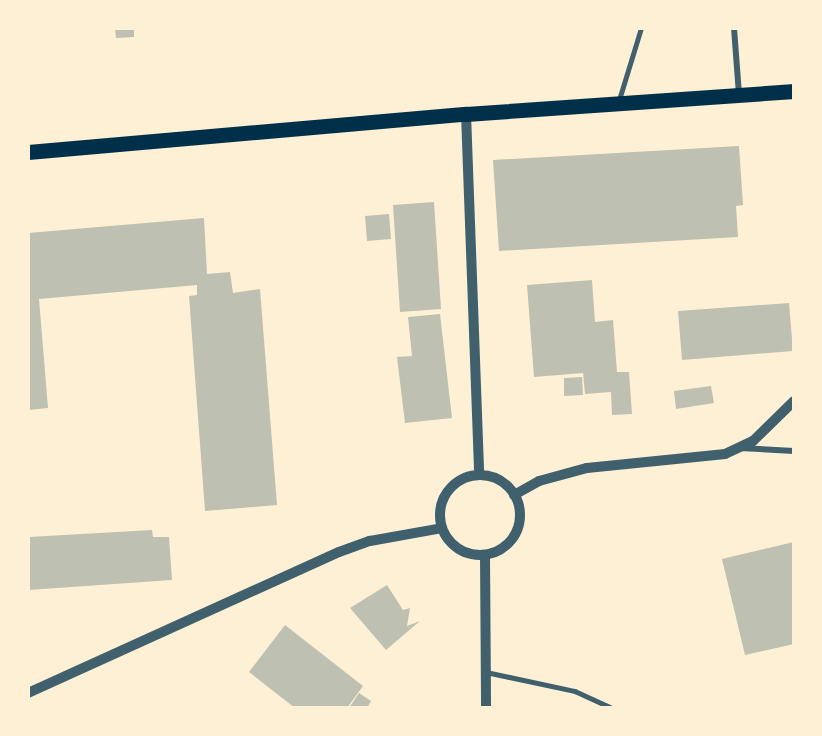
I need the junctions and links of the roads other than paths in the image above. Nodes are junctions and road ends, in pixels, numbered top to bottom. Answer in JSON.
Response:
{"nodes":[{"id":1,"x":641,"y":28,"type":"edge"},
{"id":2,"x":734,"y":28,"type":"edge"},
{"id":3,"x":794,"y":92,"type":"edge"},
{"id":4,"x":739,"y":95,"type":"junction"},
{"id":5,"x":618,"y":104,"type":"junction"},
{"id":6,"x":466,"y":114,"type":"junction"},
{"id":7,"x":28,"y":152,"type":"edge"},
{"id":8,"x":794,"y":401,"type":"edge"},
{"id":9,"x":740,"y":448,"type":"junction"},
{"id":10,"x":794,"y":451,"type":"edge"},
{"id":11,"x":479,"y":475,"type":"junction"},
{"id":12,"x":514,"y":495,"type":"junction"},
{"id":13,"x":442,"y":528,"type":"junction"},
{"id":14,"x":485,"y":555,"type":"junction"},
{"id":15,"x":486,"y":672,"type":"junction"},
{"id":16,"x":28,"y":693,"type":"edge"},
{"id":17,"x":486,"y":708,"type":"edge"},
{"id":18,"x":612,"y":708,"type":"edge"}],
"edges":[{"from":1,"to":5,"type":"lane"},
{"from":2,"to":4,"type":"street"},
{"from":3,"to":4,"type":"main road"},
{"from":4,"to":5,"type":"main road"},
{"from":5,"to":6,"type":"main road"},
{"from":6,"to":7,"type":"main road"},
{"from":6,"to":11,"type":"street"},
{"from":8,"to":9,"type":"street"},
{"from":9,"to":10,"type":"street"},
{"from":9,"to":12,"type":"street"},
{"from":11,"to":12,"type":"street"},
{"from":11,"to":13,"type":"street"},
{"from":12,"to":14,"type":"street"},
{"from":13,"to":14,"type":"street"},
{"from":13,"to":16,"type":"street"},
{"from":14,"to":15,"type":"street"},
{"from":15,"to":17,"type":"street"},
{"from":15,"to":18,"type":"lane"}]}
